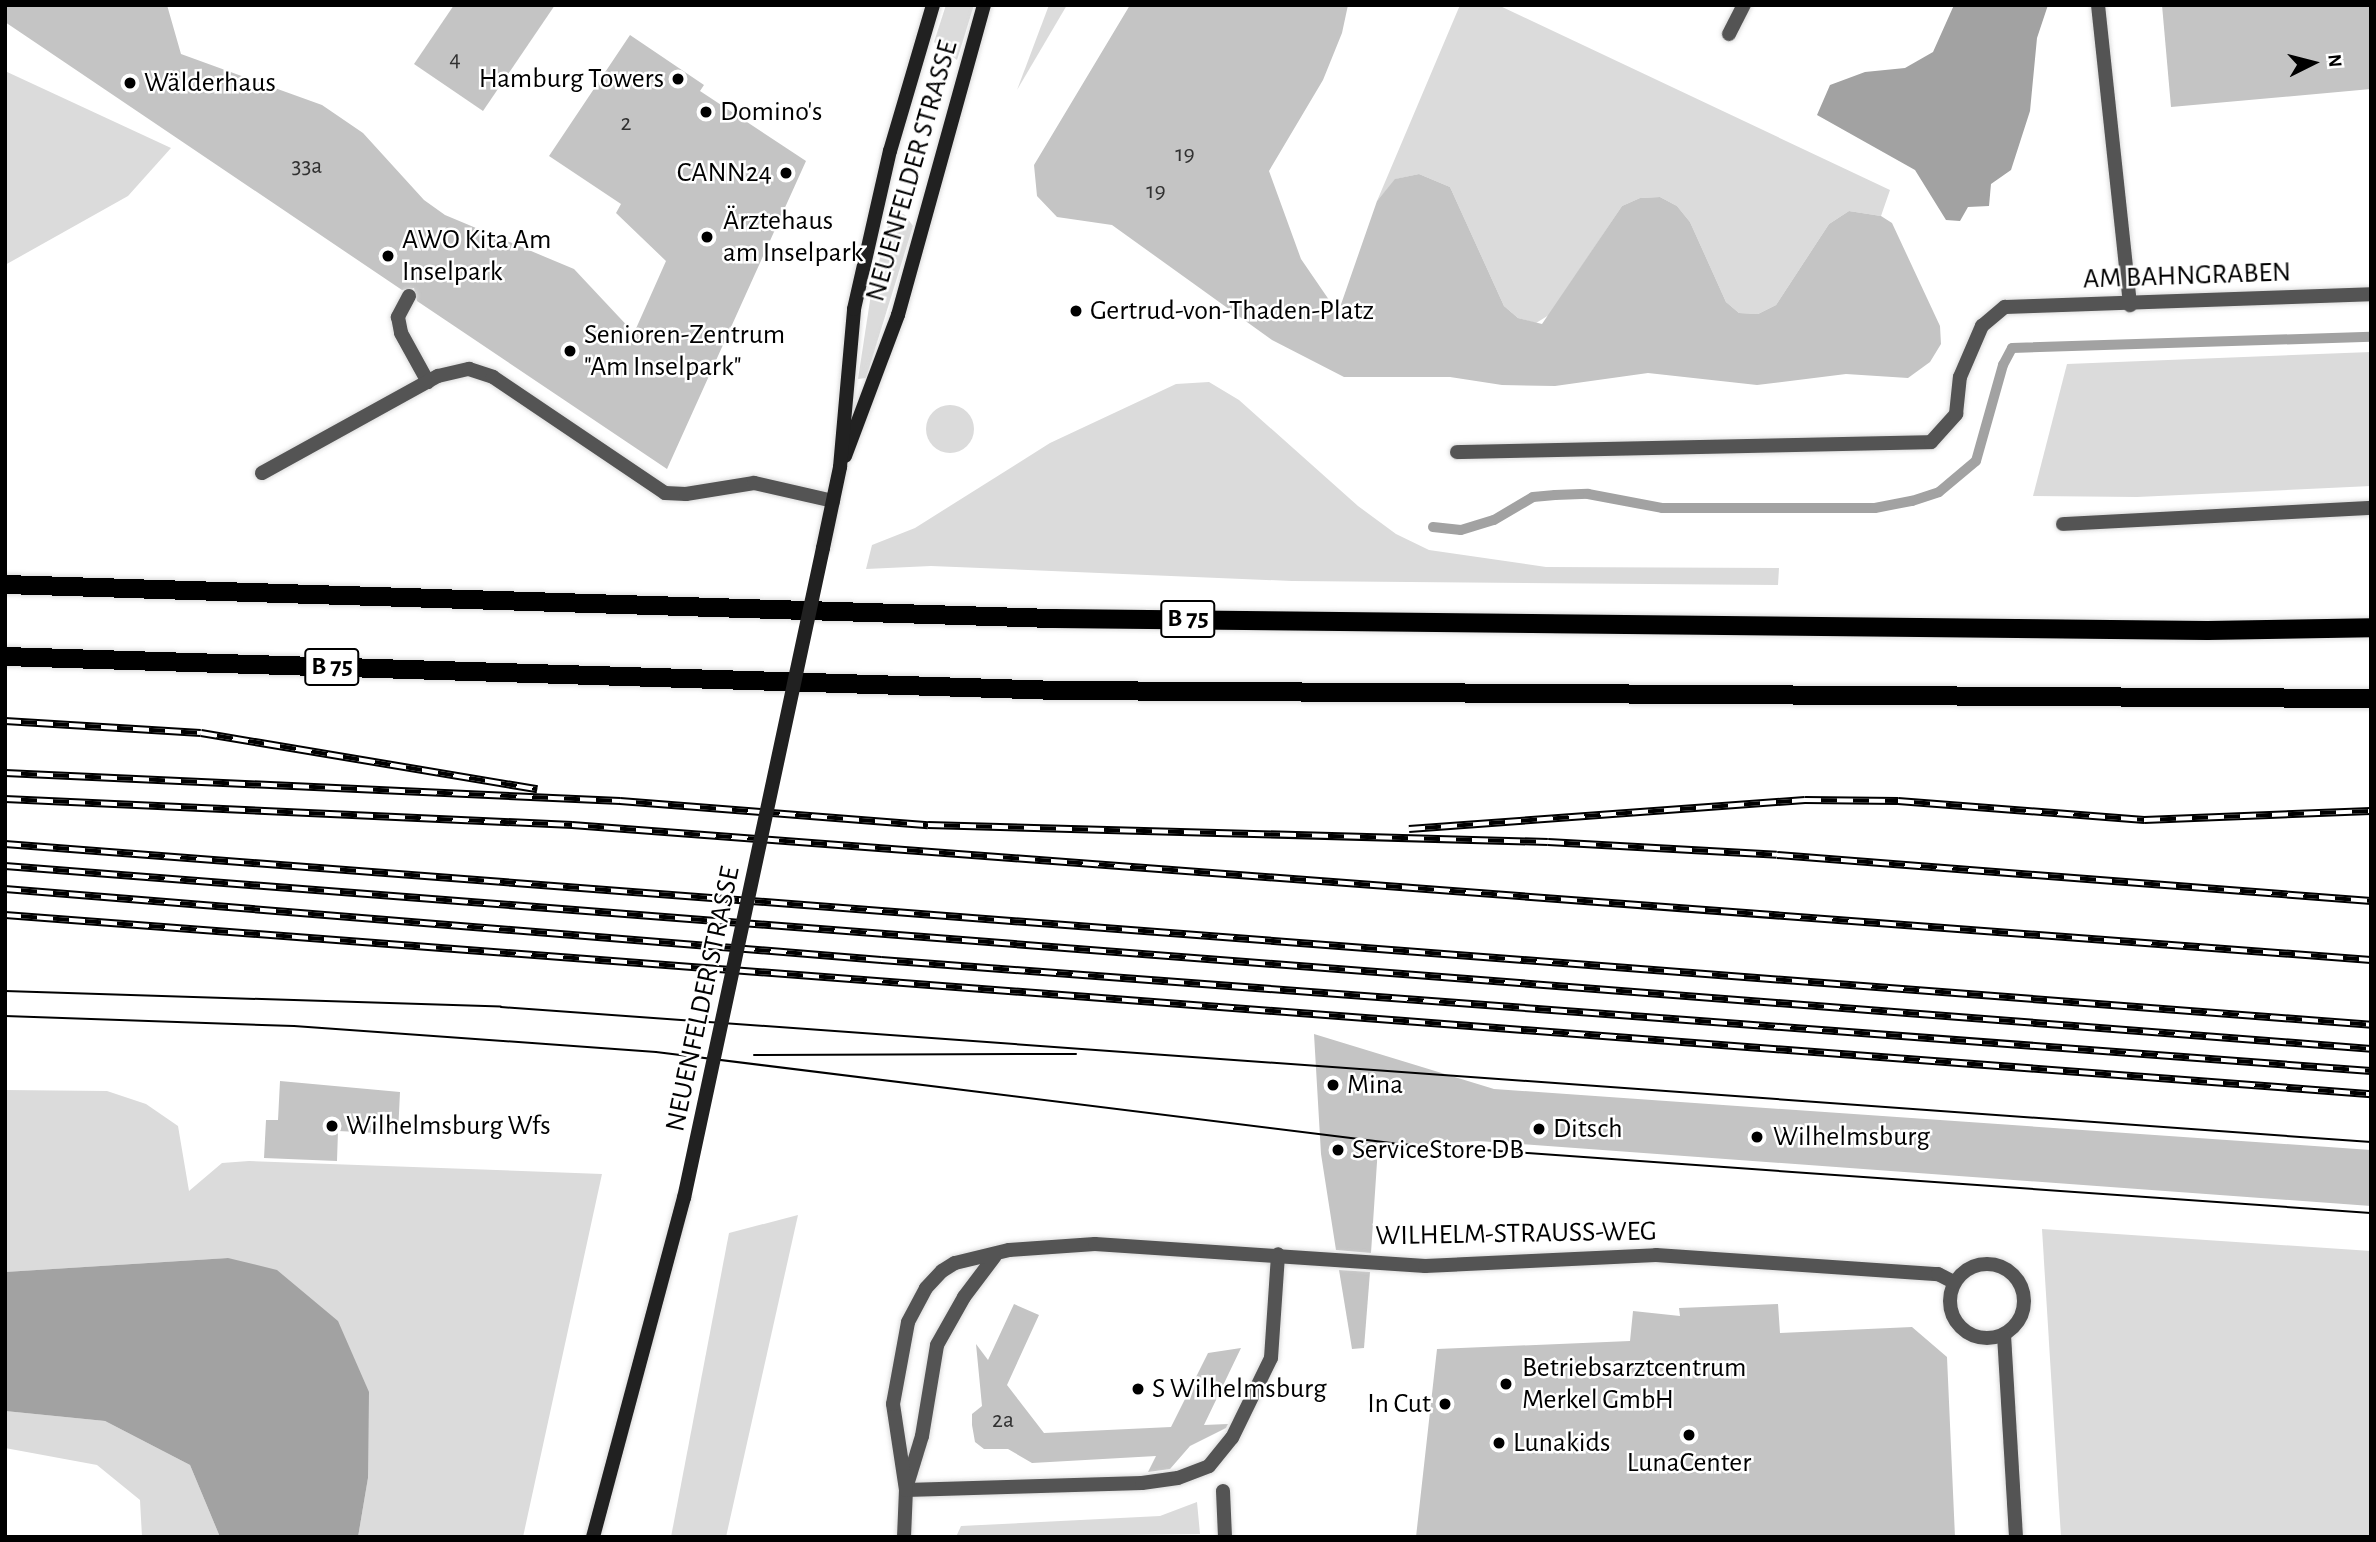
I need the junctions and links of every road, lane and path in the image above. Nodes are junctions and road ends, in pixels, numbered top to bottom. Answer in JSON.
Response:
{"nodes":[{"id":1,"x":933,"y":5,"type":"edge"},
{"id":2,"x":984,"y":5,"type":"edge"},
{"id":3,"x":1744,"y":5,"type":"edge"},
{"id":4,"x":2098,"y":5,"type":"edge"},
{"id":5,"x":1730,"y":34,"type":"dead end"},
{"id":6,"x":2371,"y":294,"type":"edge"},
{"id":7,"x":409,"y":296,"type":"dead end"},
{"id":8,"x":2130,"y":305,"type":"junction"},
{"id":9,"x":429,"y":382,"type":"junction"},
{"id":10,"x":1457,"y":452,"type":"dead end"},
{"id":11,"x":840,"y":467,"type":"junction"},
{"id":12,"x":262,"y":473,"type":"dead end"},
{"id":13,"x":833,"y":501,"type":"junction"},
{"id":14,"x":2371,"y":508,"type":"edge"},
{"id":15,"x":2063,"y":524,"type":"dead end"},
{"id":16,"x":5,"y":584,"type":"edge"},
{"id":17,"x":2371,"y":627,"type":"edge"},
{"id":18,"x":5,"y":656,"type":"edge"},
{"id":19,"x":2371,"y":698,"type":"edge"},
{"id":20,"x":1278,"y":1254,"type":"junction"},
{"id":21,"x":995,"y":1256,"type":"junction"},
{"id":22,"x":1954,"y":1282,"type":"junction"},
{"id":23,"x":2004,"y":1335,"type":"junction"},
{"id":24,"x":906,"y":1490,"type":"junction"},
{"id":25,"x":1223,"y":1491,"type":"dead end"},
{"id":26,"x":593,"y":1537,"type":"edge"},
{"id":27,"x":904,"y":1537,"type":"edge"},
{"id":28,"x":1224,"y":1537,"type":"edge"},
{"id":29,"x":2016,"y":1537,"type":"edge"}],
"edges":[{"from":1,"to":11,"type":"main road","name":"NEUENFELDER STRASSE"},
{"from":2,"to":11,"type":"main road","name":"NEUENFELDER STRASSE"},
{"from":3,"to":5,"type":"street"},
{"from":4,"to":8,"type":"street"},
{"from":6,"to":8,"type":"street","name":"AM BAHNGRABEN"},
{"from":7,"to":9,"type":"street"},
{"from":8,"to":10,"type":"street","name":"AM BAHNGRABEN"},
{"from":9,"to":12,"type":"street"},
{"from":9,"to":13,"type":"street"},
{"from":11,"to":13,"type":"main road","name":"NEUENFELDER STRASSE"},
{"from":13,"to":26,"type":"main road","name":"NEUENFELDER STRASSE","bridge":true},
{"from":14,"to":15,"type":"street"},
{"from":16,"to":17,"type":"highway","number":"B 75"},
{"from":18,"to":19,"type":"highway","number":"B 75"},
{"from":20,"to":21,"type":"street","name":"WILHELM-STRAUSS-WEG"},
{"from":20,"to":22,"type":"street","name":"WILHELM-STRAUSS-WEG"},
{"from":20,"to":24,"type":"street"},
{"from":21,"to":24,"type":"street","name":"WILHELM-STRAUSS-WEG"},
{"from":21,"to":24,"type":"street","name":"WILHELM-STRAUSS-WEG"},
{"from":22,"to":23,"type":"street"},
{"from":22,"to":23,"type":"street"},
{"from":23,"to":29,"type":"street"},
{"from":24,"to":27,"type":"street","name":"WILHELM-STRAUSS-WEG"},
{"from":25,"to":28,"type":"street"}]}
